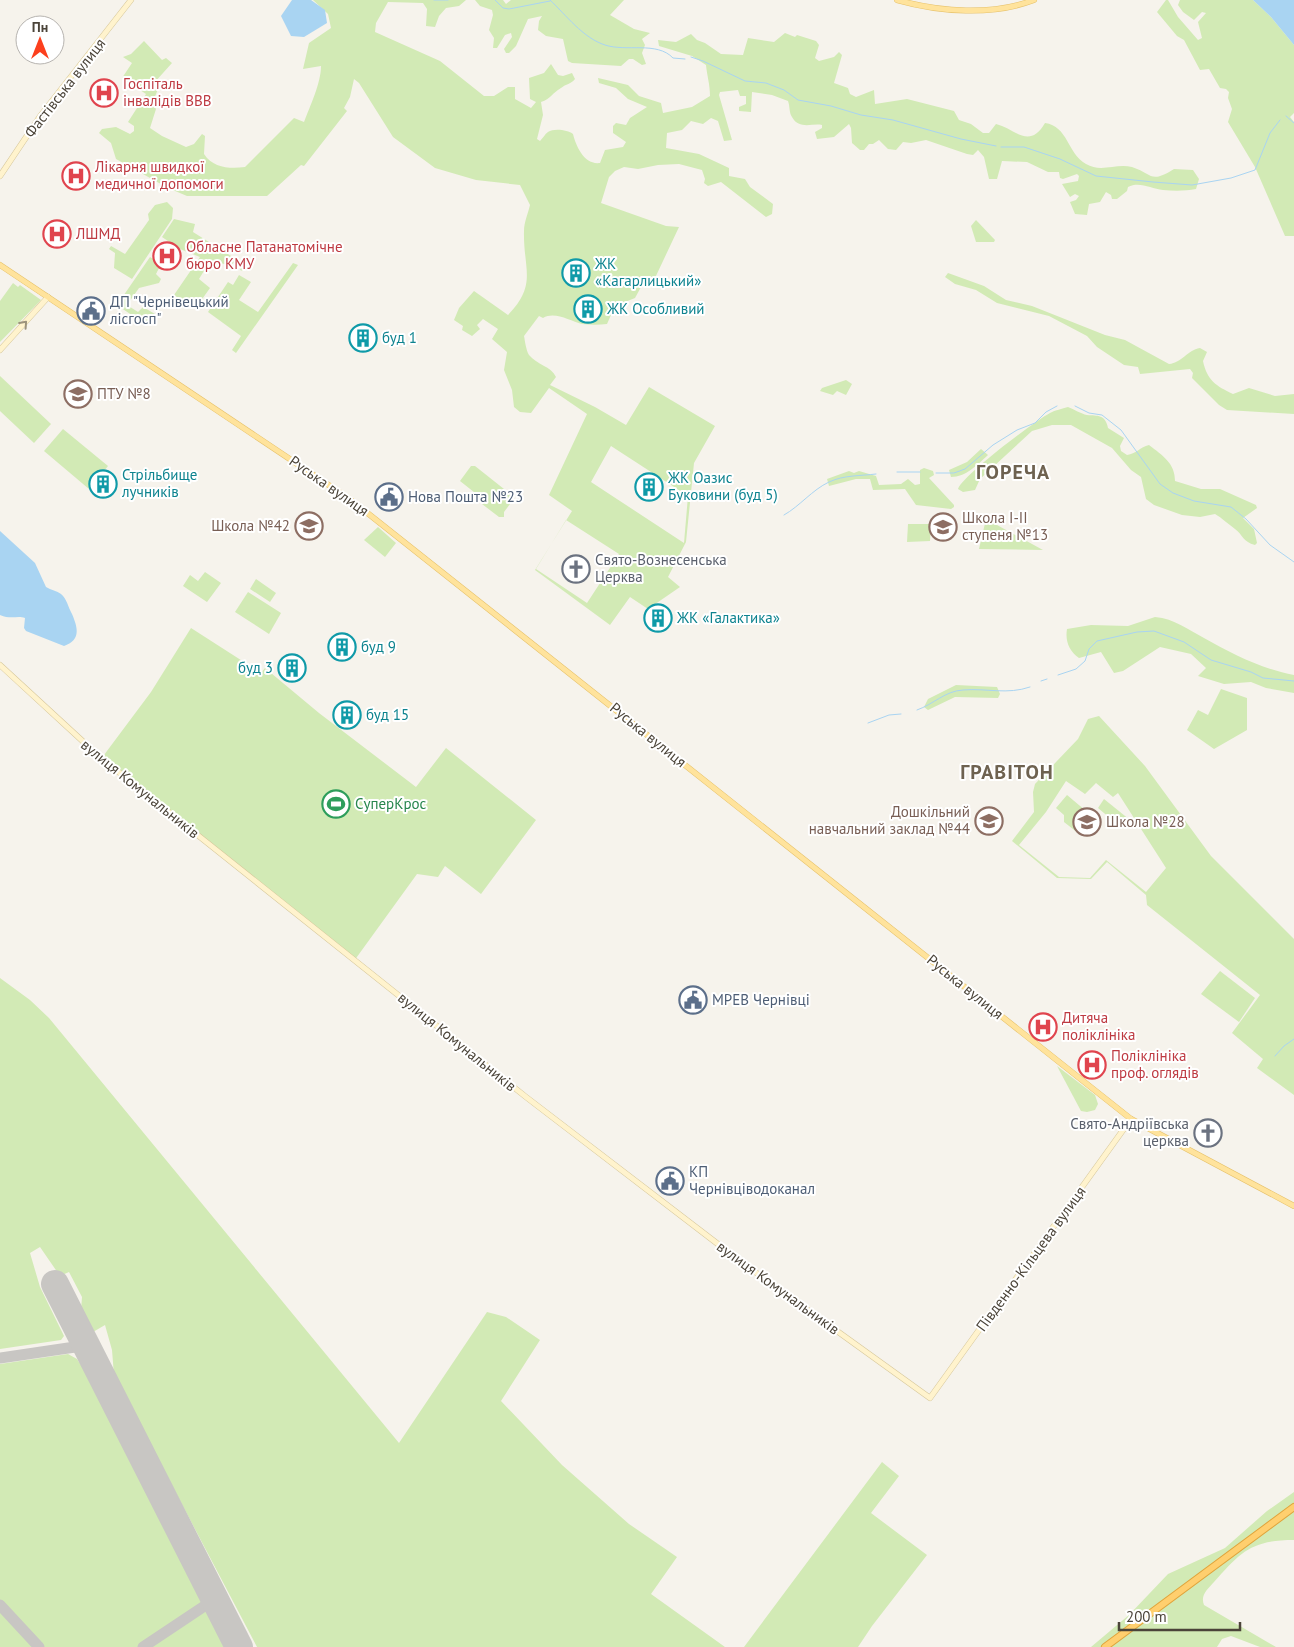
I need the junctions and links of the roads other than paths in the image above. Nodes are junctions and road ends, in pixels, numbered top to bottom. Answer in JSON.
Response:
{"nodes":[{"id":1,"x":131,"y":0,"type":"edge"},
{"id":2,"x":897,"y":0,"type":"edge"},
{"id":3,"x":1034,"y":0,"type":"edge"},
{"id":4,"x":0,"y":176,"type":"edge"},
{"id":5,"x":1,"y":265,"type":"edge"},
{"id":6,"x":48,"y":297,"type":"junction"},
{"id":7,"x":0,"y":350,"type":"edge"},
{"id":8,"x":0,"y":665,"type":"edge"},
{"id":9,"x":1131,"y":1119,"type":"junction"},
{"id":10,"x":1294,"y":1206,"type":"edge"},
{"id":11,"x":930,"y":1398,"type":"joint"},
{"id":12,"x":1294,"y":1507,"type":"edge"},
{"id":13,"x":1104,"y":1647,"type":"edge"}],
"edges":[{"from":1,"to":4,"type":"street","name":"Фастівська вулиця"},
{"from":2,"to":3,"type":"main road"},
{"from":5,"to":6,"type":"main road","name":"Руська вулиця"},
{"from":7,"to":6,"type":"street","one_way":true},
{"from":6,"to":9,"type":"main road","name":"Руська вулиця"},
{"from":8,"to":11,"type":"street","name":"вулиця Комунальників"},
{"from":9,"to":10,"type":"main road","name":"Руська вулиця"},
{"from":9,"to":11,"type":"street","name":"Південно-Кільцева вулиця"},
{"from":12,"to":13,"type":"highway"}]}
